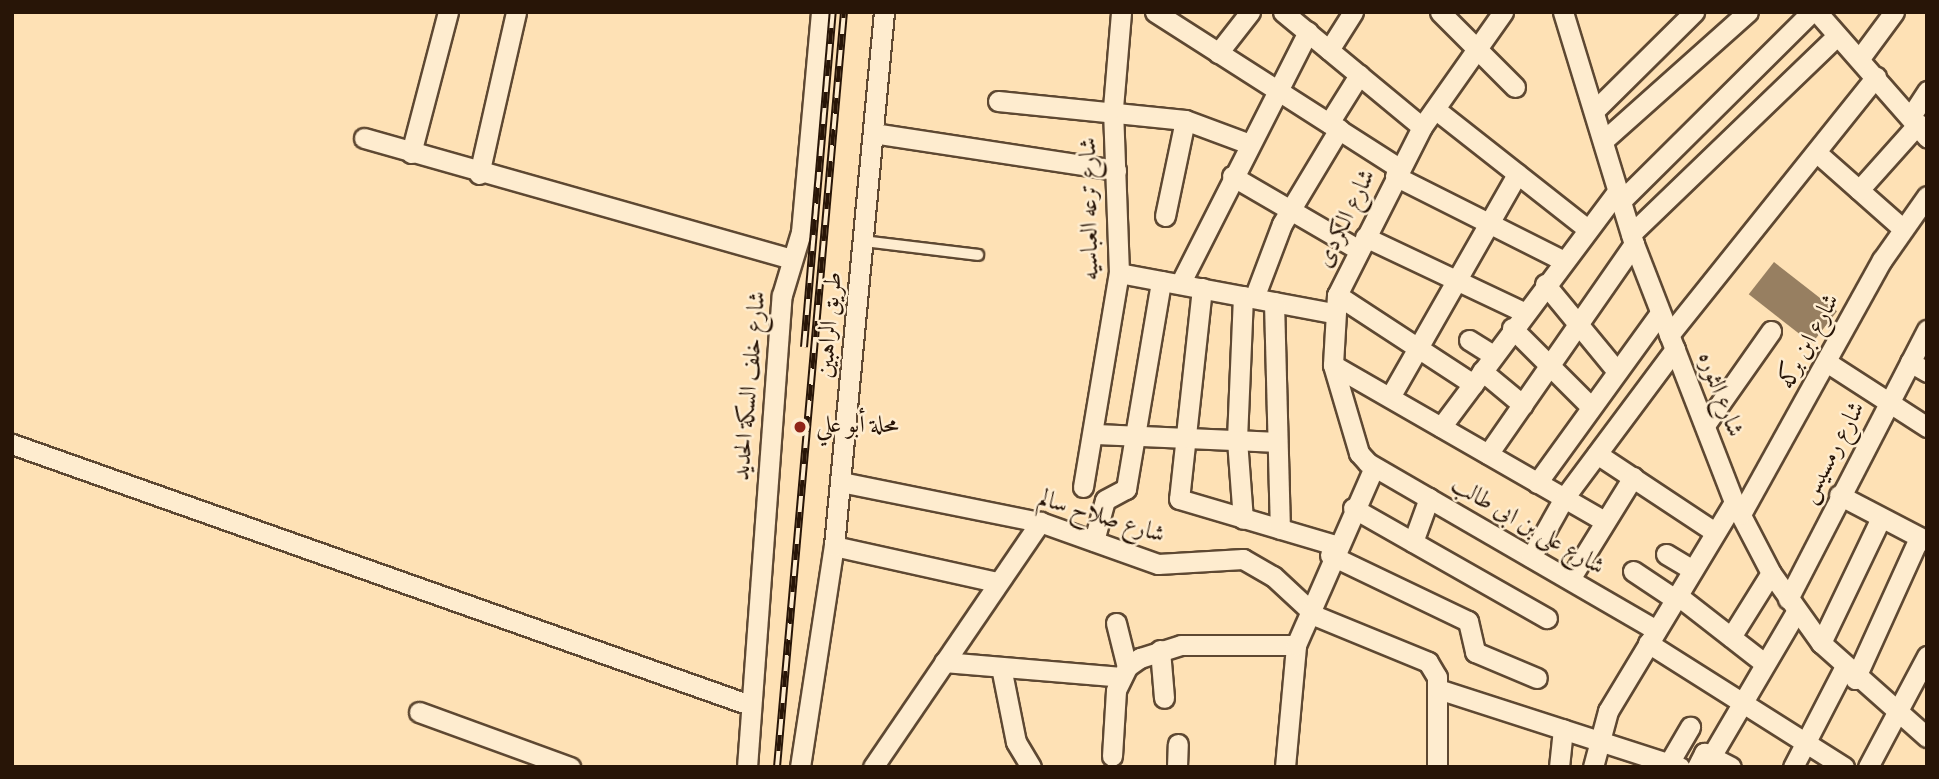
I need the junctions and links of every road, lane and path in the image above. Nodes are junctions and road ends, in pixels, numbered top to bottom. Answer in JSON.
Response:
{"nodes":[{"id":1,"x":448,"y":12,"type":"edge"},
{"id":2,"x":516,"y":12,"type":"edge"},
{"id":3,"x":821,"y":12,"type":"edge"},
{"id":4,"x":884,"y":12,"type":"edge"},
{"id":5,"x":1121,"y":12,"type":"edge"},
{"id":6,"x":1155,"y":12,"type":"edge"},
{"id":7,"x":1250,"y":12,"type":"edge"},
{"id":8,"x":1283,"y":12,"type":"edge"},
{"id":9,"x":1353,"y":12,"type":"edge"},
{"id":10,"x":1440,"y":12,"type":"edge"},
{"id":11,"x":1503,"y":12,"type":"edge"},
{"id":12,"x":1563,"y":12,"type":"edge"},
{"id":13,"x":1694,"y":12,"type":"edge"},
{"id":14,"x":1748,"y":12,"type":"edge"},
{"id":15,"x":1811,"y":12,"type":"edge"},
{"id":16,"x":1817,"y":12,"type":"edge"},
{"id":17,"x":1894,"y":12,"type":"edge"},
{"id":18,"x":1308,"y":32,"type":"junction"},
{"id":19,"x":1837,"y":36,"type":"junction"},
{"id":20,"x":1477,"y":48,"type":"junction"},
{"id":21,"x":1329,"y":50,"type":"junction"},
{"id":22,"x":1218,"y":53,"type":"junction"},
{"id":23,"x":1860,"y":58,"type":"junction"},
{"id":24,"x":1359,"y":75,"type":"junction"},
{"id":25,"x":1876,"y":77,"type":"junction"},
{"id":26,"x":1515,"y":87,"type":"dead end"},
{"id":27,"x":1275,"y":88,"type":"junction"},
{"id":28,"x":1927,"y":91,"type":"edge"},
{"id":29,"x":998,"y":101,"type":"dead end"},
{"id":30,"x":1114,"y":108,"type":"junction"},
{"id":31,"x":1434,"y":109,"type":"junction"},
{"id":32,"x":1594,"y":111,"type":"junction"},
{"id":33,"x":1185,"y":120,"type":"junction"},
{"id":34,"x":1918,"y":125,"type":"edge"},
{"id":35,"x":1334,"y":126,"type":"junction"},
{"id":36,"x":1422,"y":127,"type":"junction"},
{"id":37,"x":873,"y":133,"type":"junction"},
{"id":38,"x":364,"y":138,"type":"dead end"},
{"id":39,"x":1603,"y":141,"type":"junction"},
{"id":40,"x":1247,"y":143,"type":"junction"},
{"id":41,"x":1816,"y":152,"type":"junction"},
{"id":42,"x":411,"y":153,"type":"junction"},
{"id":43,"x":1116,"y":170,"type":"junction"},
{"id":44,"x":1397,"y":172,"type":"junction"},
{"id":45,"x":479,"y":174,"type":"junction"},
{"id":46,"x":1517,"y":174,"type":"junction"},
{"id":47,"x":1232,"y":176,"type":"junction"},
{"id":48,"x":1859,"y":190,"type":"junction"},
{"id":49,"x":1619,"y":195,"type":"junction"},
{"id":50,"x":1927,"y":196,"type":"edge"},
{"id":51,"x":1292,"y":211,"type":"junction"},
{"id":52,"x":1165,"y":216,"type":"dead end"},
{"id":53,"x":1489,"y":225,"type":"junction"},
{"id":54,"x":1585,"y":227,"type":"junction"},
{"id":55,"x":1902,"y":228,"type":"junction"},
{"id":56,"x":1633,"y":239,"type":"junction"},
{"id":57,"x":863,"y":242,"type":"junction"},
{"id":58,"x":1362,"y":244,"type":"junction"},
{"id":59,"x":978,"y":255,"type":"dead end"},
{"id":60,"x":789,"y":258,"type":"junction"},
{"id":61,"x":1562,"y":260,"type":"junction"},
{"id":62,"x":1119,"y":273,"type":"junction"},
{"id":63,"x":1457,"y":280,"type":"junction"},
{"id":64,"x":1171,"y":283,"type":"junction"},
{"id":65,"x":1545,"y":284,"type":"junction"},
{"id":66,"x":1202,"y":288,"type":"junction"},
{"id":67,"x":1257,"y":298,"type":"junction"},
{"id":68,"x":1335,"y":304,"type":"junction"},
{"id":69,"x":1524,"y":312,"type":"junction"},
{"id":70,"x":1660,"y":313,"type":"junction"},
{"id":71,"x":1579,"y":324,"type":"junction"},
{"id":72,"x":1512,"y":328,"type":"junction"},
{"id":73,"x":1927,"y":330,"type":"edge"},
{"id":74,"x":1771,"y":331,"type":"dead end"},
{"id":75,"x":1469,"y":340,"type":"dead end"},
{"id":76,"x":1672,"y":342,"type":"junction"},
{"id":77,"x":1418,"y":348,"type":"junction"},
{"id":78,"x":1493,"y":355,"type":"junction"},
{"id":79,"x":1828,"y":363,"type":"junction"},
{"id":80,"x":1334,"y":365,"type":"junction"},
{"id":81,"x":1550,"y":366,"type":"junction"},
{"id":82,"x":1918,"y":367,"type":"edge"},
{"id":83,"x":1615,"y":369,"type":"junction"},
{"id":84,"x":1477,"y":377,"type":"junction"},
{"id":85,"x":1390,"y":397,"type":"junction"},
{"id":86,"x":1889,"y":402,"type":"junction"},
{"id":87,"x":1523,"y":405,"type":"junction"},
{"id":88,"x":1590,"y":406,"type":"junction"},
{"id":89,"x":1705,"y":425,"type":"junction"},
{"id":90,"x":1441,"y":427,"type":"junction"},
{"id":91,"x":1927,"y":427,"type":"edge"},
{"id":92,"x":1094,"y":434,"type":"junction"},
{"id":93,"x":1133,"y":436,"type":"junction"},
{"id":94,"x":1182,"y":438,"type":"junction"},
{"id":95,"x":1237,"y":440,"type":"junction"},
{"id":96,"x":1275,"y":442,"type":"junction"},
{"id":97,"x":12,"y":444,"type":"edge"},
{"id":98,"x":1488,"y":454,"type":"junction"},
{"id":99,"x":1597,"y":454,"type":"junction"},
{"id":100,"x":1374,"y":467,"type":"junction"},
{"id":101,"x":1633,"y":477,"type":"junction"},
{"id":102,"x":841,"y":482,"type":"junction"},
{"id":103,"x":1537,"y":483,"type":"junction"},
{"id":104,"x":1083,"y":488,"type":"dead end"},
{"id":105,"x":1839,"y":495,"type":"junction"},
{"id":106,"x":1429,"y":498,"type":"junction"},
{"id":107,"x":1564,"y":498,"type":"junction"},
{"id":108,"x":1353,"y":508,"type":"junction"},
{"id":109,"x":1738,"y":508,"type":"junction"},
{"id":110,"x":1881,"y":517,"type":"junction"},
{"id":111,"x":1243,"y":519,"type":"junction"},
{"id":112,"x":1604,"y":521,"type":"junction"},
{"id":113,"x":1040,"y":522,"type":"junction"},
{"id":114,"x":1280,"y":529,"type":"junction"},
{"id":115,"x":1715,"y":533,"type":"junction"},
{"id":116,"x":1924,"y":539,"type":"edge"},
{"id":117,"x":1094,"y":541,"type":"junction"},
{"id":118,"x":1413,"y":542,"type":"junction"},
{"id":119,"x":834,"y":546,"type":"junction"},
{"id":120,"x":1333,"y":550,"type":"junction"},
{"id":121,"x":1667,"y":554,"type":"dead end"},
{"id":122,"x":1531,"y":557,"type":"junction"},
{"id":123,"x":1693,"y":570,"type":"junction"},
{"id":124,"x":1633,"y":571,"type":"dead end"},
{"id":125,"x":1771,"y":573,"type":"junction"},
{"id":126,"x":1570,"y":579,"type":"junction"},
{"id":127,"x":997,"y":582,"type":"junction"},
{"id":128,"x":1676,"y":597,"type":"junction"},
{"id":129,"x":1792,"y":605,"type":"junction"},
{"id":130,"x":1307,"y":609,"type":"junction"},
{"id":131,"x":1547,"y":618,"type":"dead end"},
{"id":132,"x":1116,"y":623,"type":"dead end"},
{"id":133,"x":1652,"y":636,"type":"junction"},
{"id":134,"x":1731,"y":637,"type":"junction"},
{"id":135,"x":1821,"y":643,"type":"junction"},
{"id":136,"x":1296,"y":645,"type":"junction"},
{"id":137,"x":1160,"y":650,"type":"junction"},
{"id":138,"x":1927,"y":656,"type":"edge"},
{"id":139,"x":944,"y":662,"type":"junction"},
{"id":140,"x":1764,"y":663,"type":"junction"},
{"id":141,"x":1001,"y":667,"type":"junction"},
{"id":142,"x":1124,"y":672,"type":"junction"},
{"id":143,"x":1849,"y":673,"type":"junction"},
{"id":144,"x":1537,"y":678,"type":"dead end"},
{"id":145,"x":1437,"y":683,"type":"junction"},
{"id":146,"x":1164,"y":698,"type":"dead end"},
{"id":147,"x":1742,"y":702,"type":"junction"},
{"id":148,"x":750,"y":705,"type":"junction"},
{"id":149,"x":419,"y":712,"type":"dead end"},
{"id":150,"x":1897,"y":715,"type":"junction"},
{"id":151,"x":1690,"y":727,"type":"dead end"},
{"id":152,"x":1563,"y":729,"type":"junction"},
{"id":153,"x":1927,"y":737,"type":"edge"},
{"id":154,"x":1598,"y":740,"type":"junction"},
{"id":155,"x":1805,"y":742,"type":"junction"},
{"id":156,"x":1178,"y":744,"type":"dead end"},
{"id":157,"x":1112,"y":756,"type":"dead end"},
{"id":158,"x":1704,"y":761,"type":"edge"},
{"id":159,"x":1674,"y":765,"type":"edge"},
{"id":160,"x":570,"y":767,"type":"edge"},
{"id":161,"x":747,"y":767,"type":"edge"},
{"id":162,"x":800,"y":767,"type":"edge"},
{"id":163,"x":873,"y":767,"type":"edge"},
{"id":164,"x":1031,"y":767,"type":"edge"},
{"id":165,"x":1177,"y":767,"type":"edge"},
{"id":166,"x":1285,"y":767,"type":"edge"},
{"id":167,"x":1437,"y":767,"type":"edge"},
{"id":168,"x":1559,"y":767,"type":"edge"},
{"id":169,"x":1593,"y":767,"type":"edge"},
{"id":170,"x":1731,"y":767,"type":"edge"},
{"id":171,"x":1793,"y":767,"type":"edge"},
{"id":172,"x":1844,"y":767,"type":"edge"},
{"id":173,"x":1868,"y":767,"type":"edge"}],
"edges":[{"from":1,"to":42,"type":"street"},
{"from":2,"to":45,"type":"street"},
{"from":3,"to":60,"type":"street","name":"شارع خلف السكة الحديد"},
{"from":4,"to":37,"type":"street","name":"طريق الراهبين"},
{"from":5,"to":30,"type":"street","name":"شارع ترعه العباسيه"},
{"from":6,"to":22,"type":"street"},
{"from":7,"to":22,"type":"street"},
{"from":8,"to":18,"type":"street"},
{"from":9,"to":21,"type":"street"},
{"from":10,"to":20,"type":"street"},
{"from":11,"to":20,"type":"street","name":"شارع الكردى"},
{"from":12,"to":32,"type":"street","name":"شارع الثوره"},
{"from":13,"to":32,"type":"street"},
{"from":14,"to":39,"type":"street"},
{"from":15,"to":49,"type":"street"},
{"from":16,"to":19,"type":"street"},
{"from":17,"to":23,"type":"street"},
{"from":18,"to":21,"type":"street"},
{"from":18,"to":27,"type":"street"},
{"from":19,"to":23,"type":"street"},
{"from":19,"to":56,"type":"street"},
{"from":20,"to":26,"type":"street"},
{"from":20,"to":31,"type":"street","name":"شارع الكردى"},
{"from":21,"to":24,"type":"street"},
{"from":22,"to":27,"type":"street"},
{"from":23,"to":25,"type":"street"},
{"from":24,"to":35,"type":"street"},
{"from":24,"to":36,"type":"street"},
{"from":25,"to":34,"type":"street"},
{"from":25,"to":41,"type":"street"},
{"from":27,"to":35,"type":"street"},
{"from":27,"to":40,"type":"street"},
{"from":28,"to":34,"type":"street"},
{"from":29,"to":30,"type":"street"},
{"from":30,"to":33,"type":"street"},
{"from":30,"to":43,"type":"street","name":"شارع ترعه العباسيه"},
{"from":31,"to":36,"type":"street","name":"شارع الكردى"},
{"from":31,"to":46,"type":"street"},
{"from":32,"to":39,"type":"street","name":"شارع الثوره"},
{"from":33,"to":40,"type":"street"},
{"from":33,"to":52,"type":"street"},
{"from":34,"to":48,"type":"street"},
{"from":35,"to":44,"type":"street"},
{"from":35,"to":51,"type":"street"},
{"from":36,"to":44,"type":"street","name":"شارع الكردى"},
{"from":37,"to":43,"type":"street"},
{"from":37,"to":57,"type":"street","name":"طريق الراهبين"},
{"from":38,"to":42,"type":"street"},
{"from":39,"to":49,"type":"street","name":"شارع الثوره"},
{"from":40,"to":47,"type":"street"},
{"from":41,"to":48,"type":"street"},
{"from":41,"to":76,"type":"street"},
{"from":42,"to":45,"type":"street"},
{"from":43,"to":62,"type":"street","name":"شارع ترعه العباسيه"},
{"from":44,"to":53,"type":"street"},
{"from":44,"to":58,"type":"street","name":"شارع الكردى"},
{"from":45,"to":60,"type":"street"},
{"from":46,"to":53,"type":"street"},
{"from":46,"to":54,"type":"street"},
{"from":47,"to":51,"type":"street"},
{"from":47,"to":64,"type":"street"},
{"from":48,"to":55,"type":"street"},
{"from":49,"to":54,"type":"street"},
{"from":49,"to":56,"type":"street","name":"شارع الثوره"},
{"from":50,"to":55,"type":"street","name":"شارع ابن بركه"},
{"from":51,"to":58,"type":"street"},
{"from":51,"to":67,"type":"street"},
{"from":53,"to":61,"type":"street"},
{"from":53,"to":63,"type":"street"},
{"from":54,"to":61,"type":"street"},
{"from":55,"to":79,"type":"street","name":"شارع ابن بركه"},
{"from":56,"to":70,"type":"street","name":"شارع الثوره"},
{"from":56,"to":71,"type":"street"},
{"from":57,"to":59,"type":"lane"},
{"from":57,"to":102,"type":"street","name":"طريق الراهبين"},
{"from":58,"to":63,"type":"street"},
{"from":58,"to":68,"type":"street","name":"شارع الكردى"},
{"from":60,"to":148,"type":"street","name":"شارع خلف السكة الحديد"},
{"from":61,"to":65,"type":"street"},
{"from":62,"to":64,"type":"street"},
{"from":62,"to":92,"type":"street","name":"شارع ترعه العباسيه"},
{"from":63,"to":69,"type":"street"},
{"from":63,"to":77,"type":"street"},
{"from":64,"to":66,"type":"street"},
{"from":64,"to":93,"type":"street"},
{"from":65,"to":69,"type":"street"},
{"from":65,"to":71,"type":"street"},
{"from":66,"to":67,"type":"street"},
{"from":66,"to":94,"type":"street"},
{"from":67,"to":68,"type":"street"},
{"from":67,"to":95,"type":"street"},
{"from":67,"to":96,"type":"street"},
{"from":68,"to":77,"type":"street"},
{"from":68,"to":80,"type":"street","name":"شارع الكردى"},
{"from":69,"to":72,"type":"street"},
{"from":70,"to":76,"type":"street","name":"شارع الثوره"},
{"from":70,"to":83,"type":"street"},
{"from":71,"to":81,"type":"street"},
{"from":71,"to":83,"type":"street"},
{"from":72,"to":78,"type":"street"},
{"from":72,"to":81,"type":"street"},
{"from":73,"to":82,"type":"street","name":"شارع رمسيس"},
{"from":74,"to":89,"type":"street"},
{"from":75,"to":78,"type":"street"},
{"from":76,"to":89,"type":"street","name":"شارع الثوره"},
{"from":76,"to":99,"type":"street"},
{"from":77,"to":84,"type":"street"},
{"from":77,"to":85,"type":"street"},
{"from":78,"to":84,"type":"street"},
{"from":79,"to":86,"type":"street"},
{"from":79,"to":109,"type":"street","name":"شارع ابن بركه"},
{"from":80,"to":85,"type":"street"},
{"from":80,"to":100,"type":"street","name":"شارع الكردى"},
{"from":81,"to":87,"type":"street"},
{"from":81,"to":88,"type":"street"},
{"from":82,"to":86,"type":"street","name":"شارع رمسيس"},
{"from":83,"to":88,"type":"street"},
{"from":84,"to":87,"type":"street"},
{"from":84,"to":90,"type":"street"},
{"from":85,"to":90,"type":"street"},
{"from":86,"to":91,"type":"street"},
{"from":86,"to":105,"type":"street","name":"شارع رمسيس"},
{"from":87,"to":98,"type":"street"},
{"from":88,"to":103,"type":"street"},
{"from":89,"to":109,"type":"street","name":"شارع الثوره"},
{"from":90,"to":98,"type":"street"},
{"from":92,"to":93,"type":"street"},
{"from":92,"to":104,"type":"street","name":"شارع ترعه العباسيه"},
{"from":93,"to":94,"type":"street"},
{"from":93,"to":117,"type":"street"},
{"from":94,"to":95,"type":"street"},
{"from":94,"to":111,"type":"street"},
{"from":95,"to":96,"type":"street"},
{"from":95,"to":111,"type":"street"},
{"from":96,"to":114,"type":"street"},
{"from":97,"to":148,"type":"street"},
{"from":98,"to":103,"type":"street"},
{"from":99,"to":101,"type":"street"},
{"from":99,"to":107,"type":"street"},
{"from":100,"to":106,"type":"street","name":"شارع على بن ابى طالب"},
{"from":100,"to":108,"type":"street"},
{"from":101,"to":112,"type":"street"},
{"from":101,"to":115,"type":"street"},
{"from":102,"to":113,"type":"street","name":"شارع صلاح سالم"},
{"from":102,"to":119,"type":"street","name":"طريق الراهبين"},
{"from":103,"to":107,"type":"street"},
{"from":105,"to":110,"type":"street"},
{"from":105,"to":129,"type":"street","name":"شارع رمسيس"},
{"from":106,"to":118,"type":"street"},
{"from":106,"to":122,"type":"street","name":"شارع على بن ابى طالب"},
{"from":107,"to":112,"type":"street"},
{"from":107,"to":122,"type":"street"},
{"from":108,"to":118,"type":"street"},
{"from":108,"to":120,"type":"street"},
{"from":109,"to":115,"type":"street","name":"شارع ابن بركه"},
{"from":109,"to":125,"type":"street","name":"شارع الثوره"},
{"from":110,"to":116,"type":"street"},
{"from":110,"to":135,"type":"street"},
{"from":111,"to":114,"type":"street"},
{"from":112,"to":126,"type":"street"},
{"from":113,"to":117,"type":"street","name":"شارع صلاح سالم"},
{"from":113,"to":127,"type":"street"},
{"from":114,"to":120,"type":"street"},
{"from":115,"to":123,"type":"street","name":"شارع ابن بركه"},
{"from":116,"to":143,"type":"street"},
{"from":117,"to":130,"type":"street","name":"شارع صلاح سالم"},
{"from":118,"to":131,"type":"street"},
{"from":119,"to":127,"type":"street"},
{"from":119,"to":162,"type":"street","name":"طريق الراهبين"},
{"from":120,"to":130,"type":"street"},
{"from":120,"to":144,"type":"street"},
{"from":121,"to":123,"type":"street"},
{"from":122,"to":126,"type":"street","name":"شارع على بن ابى طالب"},
{"from":123,"to":128,"type":"street","name":"شارع ابن بركه"},
{"from":124,"to":128,"type":"street"},
{"from":125,"to":129,"type":"street","name":"شارع الثوره"},
{"from":125,"to":134,"type":"street"},
{"from":126,"to":133,"type":"street","name":"شارع على بن ابى طالب"},
{"from":127,"to":139,"type":"street"},
{"from":128,"to":133,"type":"street","name":"شارع ابن بركه"},
{"from":128,"to":134,"type":"street"},
{"from":129,"to":135,"type":"street","name":"شارع الثوره"},
{"from":129,"to":140,"type":"street","name":"شارع رمسيس"},
{"from":130,"to":136,"type":"street"},
{"from":130,"to":145,"type":"street","name":"شارع صلاح سالم"},
{"from":132,"to":142,"type":"street"},
{"from":133,"to":147,"type":"street","name":"شارع على بن ابى طالب"},
{"from":133,"to":154,"type":"street","name":"شارع ابن بركه"},
{"from":134,"to":140,"type":"street"},
{"from":135,"to":143,"type":"street","name":"شارع الثوره"},
{"from":136,"to":137,"type":"street"},
{"from":136,"to":166,"type":"street"},
{"from":137,"to":142,"type":"street"},
{"from":137,"to":146,"type":"street"},
{"from":138,"to":150,"type":"street"},
{"from":139,"to":141,"type":"street"},
{"from":139,"to":163,"type":"street"},
{"from":140,"to":147,"type":"street","name":"شارع رمسيس"},
{"from":141,"to":142,"type":"street"},
{"from":141,"to":164,"type":"street"},
{"from":142,"to":157,"type":"street"},
{"from":143,"to":150,"type":"street","name":"شارع الثوره"},
{"from":143,"to":155,"type":"street"},
{"from":145,"to":152,"type":"street"},
{"from":145,"to":167,"type":"street"},
{"from":147,"to":155,"type":"street","name":"شارع على بن ابى طالب"},
{"from":147,"to":158,"type":"street","name":"شارع رمسيس"},
{"from":148,"to":161,"type":"street","name":"شارع خلف السكة الحديد"},
{"from":149,"to":160,"type":"street"},
{"from":150,"to":153,"type":"street","name":"شارع الثوره"},
{"from":150,"to":173,"type":"street"},
{"from":151,"to":159,"type":"street"},
{"from":152,"to":154,"type":"street"},
{"from":152,"to":168,"type":"street"},
{"from":154,"to":159,"type":"street"},
{"from":154,"to":169,"type":"street","name":"شارع ابن بركه"},
{"from":155,"to":171,"type":"street"},
{"from":155,"to":172,"type":"street","name":"شارع على بن ابى طالب"},
{"from":156,"to":165,"type":"street"},
{"from":158,"to":170,"type":"street"}]}
